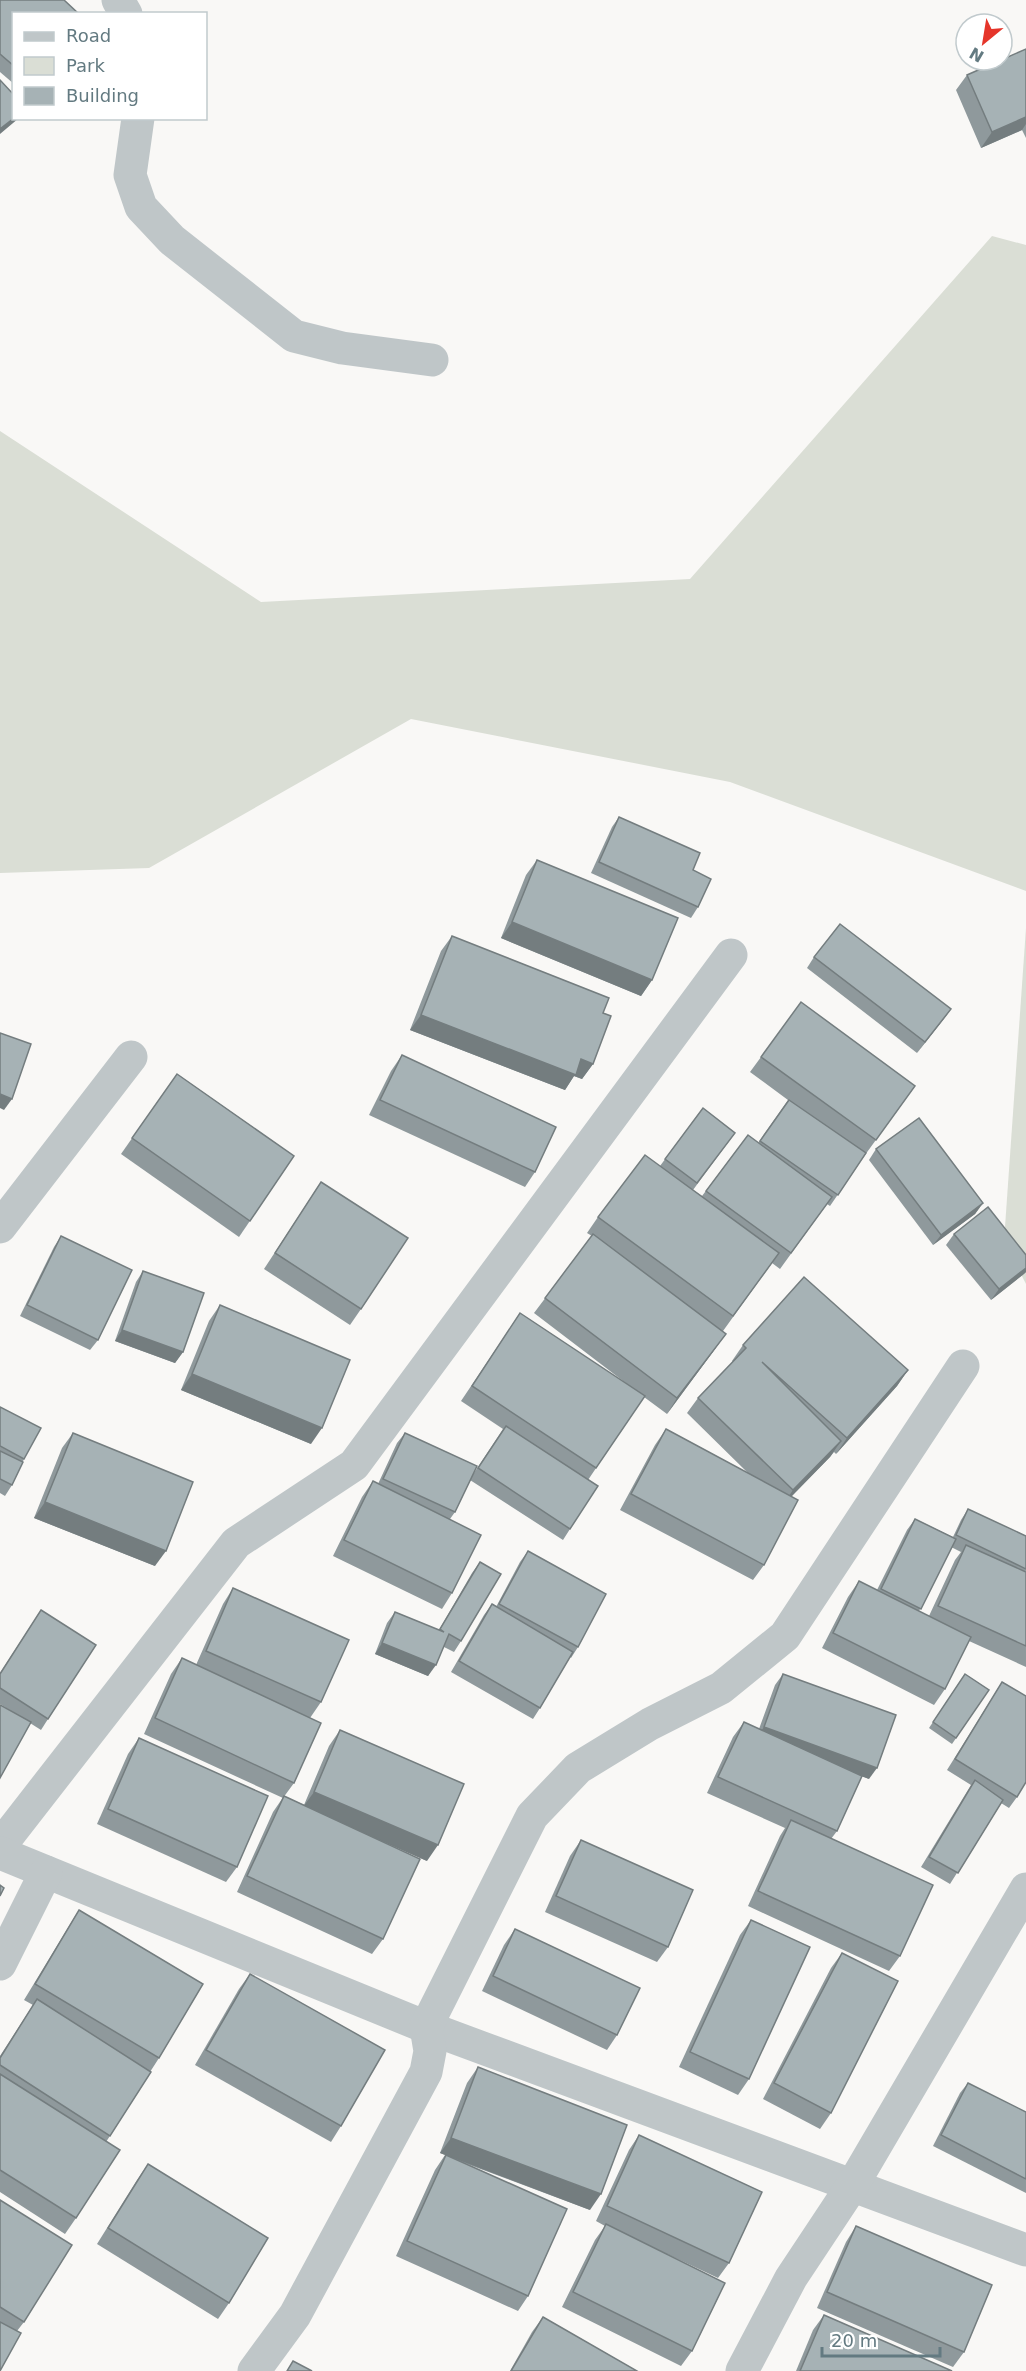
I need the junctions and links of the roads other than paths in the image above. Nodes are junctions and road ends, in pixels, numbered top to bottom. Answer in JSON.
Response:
{"nodes":[{"id":1,"x":138,"y":120,"type":"edge"},
{"id":2,"x":432,"y":360,"type":"dead end"},
{"id":3,"x":731,"y":955,"type":"dead end"},
{"id":4,"x":131,"y":1057,"type":"dead end"},
{"id":5,"x":0,"y":1227,"type":"edge"},
{"id":6,"x":963,"y":1366,"type":"dead end"},
{"id":7,"x":0,"y":1846,"type":"edge"},
{"id":8,"x":0,"y":1853,"type":"edge"},
{"id":9,"x":46,"y":1872,"type":"junction"},
{"id":10,"x":1026,"y":1889,"type":"edge"},
{"id":11,"x":0,"y":1964,"type":"edge"},
{"id":12,"x":426,"y":2027,"type":"junction"},
{"id":13,"x":852,"y":2186,"type":"junction"},
{"id":14,"x":1026,"y":2250,"type":"edge"},
{"id":15,"x":254,"y":2371,"type":"edge"},
{"id":16,"x":742,"y":2371,"type":"edge"}],
"edges":[{"from":1,"to":2,"type":"street"},
{"from":3,"to":7,"type":"street"},
{"from":4,"to":5,"type":"street"},
{"from":6,"to":12,"type":"street"},
{"from":8,"to":9,"type":"street"},
{"from":9,"to":11,"type":"street"},
{"from":9,"to":12,"type":"street"},
{"from":10,"to":13,"type":"street"},
{"from":12,"to":13,"type":"street"},
{"from":12,"to":15,"type":"street"},
{"from":13,"to":14,"type":"street"},
{"from":13,"to":16,"type":"street"}]}
